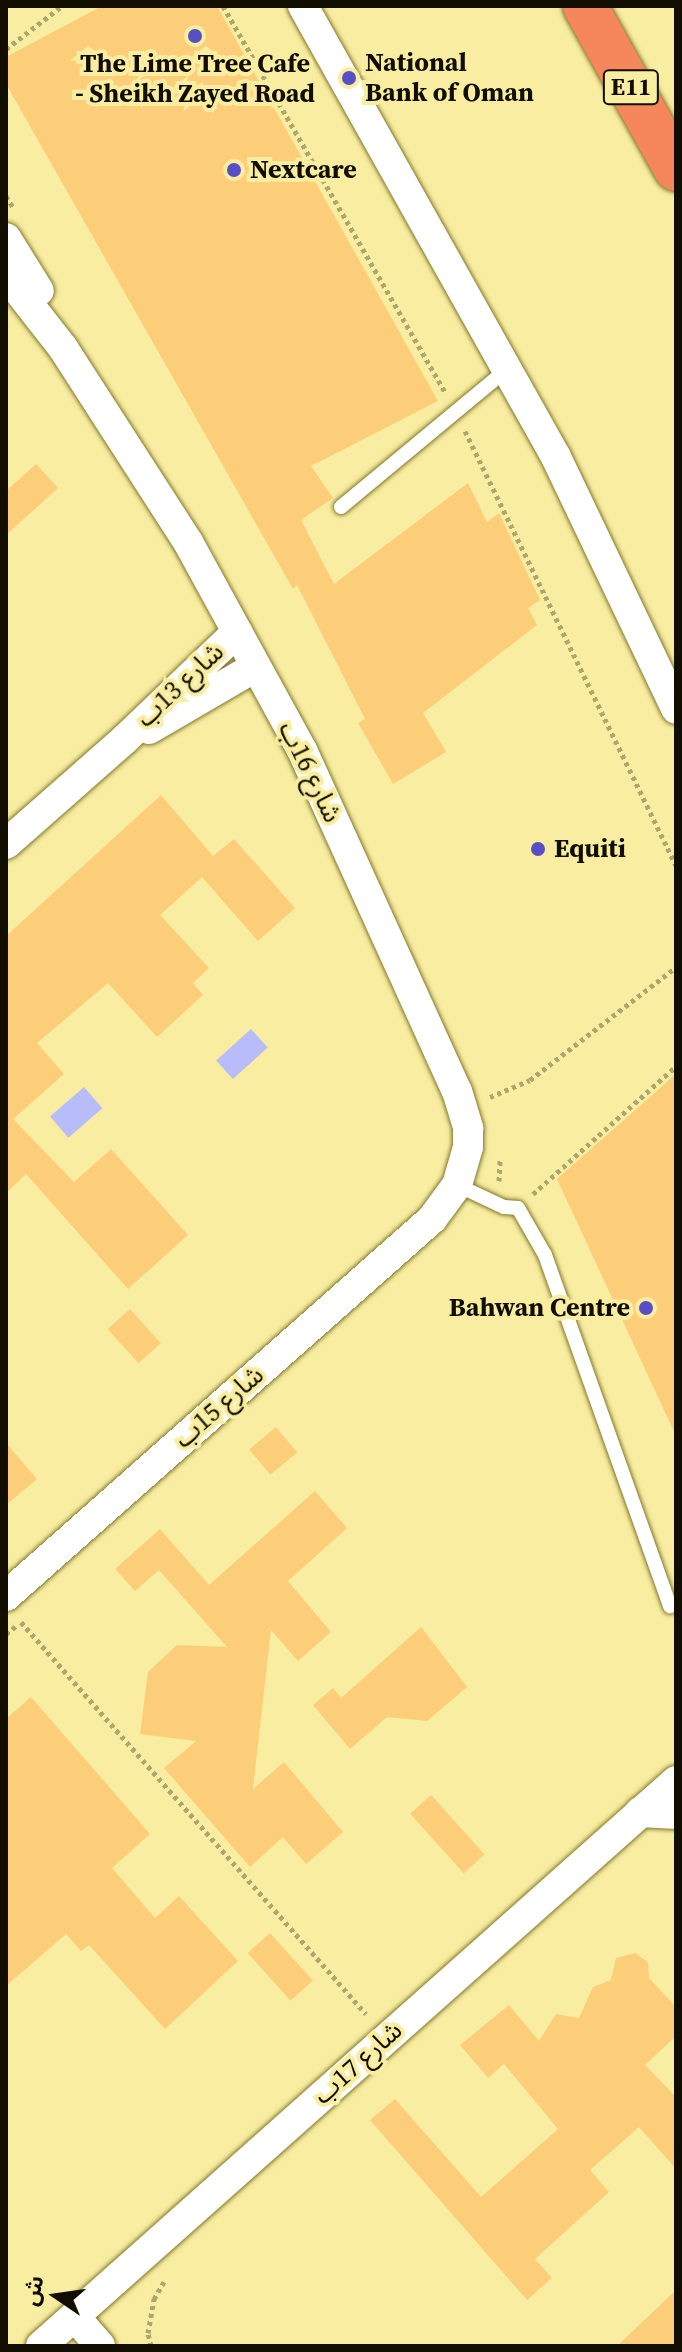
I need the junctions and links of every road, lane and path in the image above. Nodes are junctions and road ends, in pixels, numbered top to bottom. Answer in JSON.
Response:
{"nodes":[{"id":1,"x":62,"y":6,"type":"edge"},
{"id":2,"x":303,"y":6,"type":"edge"},
{"id":3,"x":585,"y":6,"type":"edge"},
{"id":4,"x":6,"y":49,"type":"edge"},
{"id":5,"x":676,"y":169,"type":"edge"},
{"id":6,"x":6,"y":196,"type":"edge"},
{"id":7,"x":14,"y":230,"type":"edge"},
{"id":8,"x":6,"y":275,"type":"edge"},
{"id":9,"x":63,"y":348,"type":"junction"},
{"id":10,"x":506,"y":370,"type":"junction"},
{"id":11,"x":341,"y":507,"type":"dead end"},
{"id":12,"x":237,"y":632,"type":"junction"},
{"id":13,"x":255,"y":667,"type":"junction"},
{"id":14,"x":676,"y":709,"type":"edge"},
{"id":15,"x":125,"y":739,"type":"junction"},
{"id":16,"x":6,"y":844,"type":"edge"},
{"id":17,"x":676,"y":967,"type":"edge"},
{"id":18,"x":676,"y":1066,"type":"edge"},
{"id":19,"x":485,"y":1082,"type":"dead end"},
{"id":20,"x":492,"y":1096,"type":"junction"},
{"id":21,"x":496,"y":1105,"type":"dead end"},
{"id":22,"x":464,"y":1109,"type":"junction"},
{"id":23,"x":500,"y":1145,"type":"dead end"},
{"id":24,"x":457,"y":1185,"type":"junction"},
{"id":25,"x":487,"y":1198,"type":"junction"},
{"id":26,"x":518,"y":1208,"type":"junction"},
{"id":27,"x":432,"y":1219,"type":"joint"},
{"id":28,"x":19,"y":1603,"type":"edge"},
{"id":29,"x":670,"y":1606,"type":"dead end"},
{"id":30,"x":676,"y":1781,"type":"edge"},
{"id":31,"x":640,"y":1812,"type":"junction"},
{"id":32,"x":676,"y":1814,"type":"edge"},
{"id":33,"x":387,"y":2038,"type":"junction"},
{"id":34,"x":75,"y":2317,"type":"junction"},
{"id":35,"x":47,"y":2344,"type":"edge"},
{"id":36,"x":100,"y":2346,"type":"edge"}],
"edges":[{"from":1,"to":4,"type":"path"},
{"from":2,"to":10,"type":"street"},
{"from":3,"to":5,"type":"highway","number":"E11"},
{"from":6,"to":7,"type":"path"},
{"from":7,"to":9,"type":"street","name":"شارع 16ب"},
{"from":8,"to":9,"type":"street","name":"شارع 16ب"},
{"from":9,"to":12,"type":"street","name":"شارع 16ب"},
{"from":10,"to":11,"type":"lane"},
{"from":10,"to":14,"type":"street"},
{"from":12,"to":13,"type":"street","name":"شارع 16ب"},
{"from":12,"to":15,"type":"street","name":"شارع 13ب"},
{"from":13,"to":15,"type":"street","name":"شارع 13ب"},
{"from":13,"to":22,"type":"street","name":"شارع 16ب"},
{"from":15,"to":16,"type":"street","name":"شارع 13ب"},
{"from":17,"to":20,"type":"path"},
{"from":18,"to":26,"type":"path"},
{"from":19,"to":20,"type":"path"},
{"from":20,"to":21,"type":"path"},
{"from":20,"to":22,"type":"path"},
{"from":22,"to":24,"type":"street","name":"شارع 16ب"},
{"from":23,"to":25,"type":"path"},
{"from":24,"to":25,"type":"lane"},
{"from":24,"to":27,"type":"street","name":"شارع 16ب"},
{"from":25,"to":26,"type":"lane"},
{"from":26,"to":29,"type":"lane"},
{"from":27,"to":28,"type":"street","name":"شارع 15ب"},
{"from":28,"to":33,"type":"path"},
{"from":30,"to":31,"type":"street","name":"شارع 17ب"},
{"from":31,"to":32,"type":"street"},
{"from":31,"to":33,"type":"street","name":"شارع 17ب"},
{"from":33,"to":34,"type":"street","name":"شارع 17ب"},
{"from":34,"to":35,"type":"street","name":"شارع 17ب"},
{"from":34,"to":36,"type":"street"}]}
